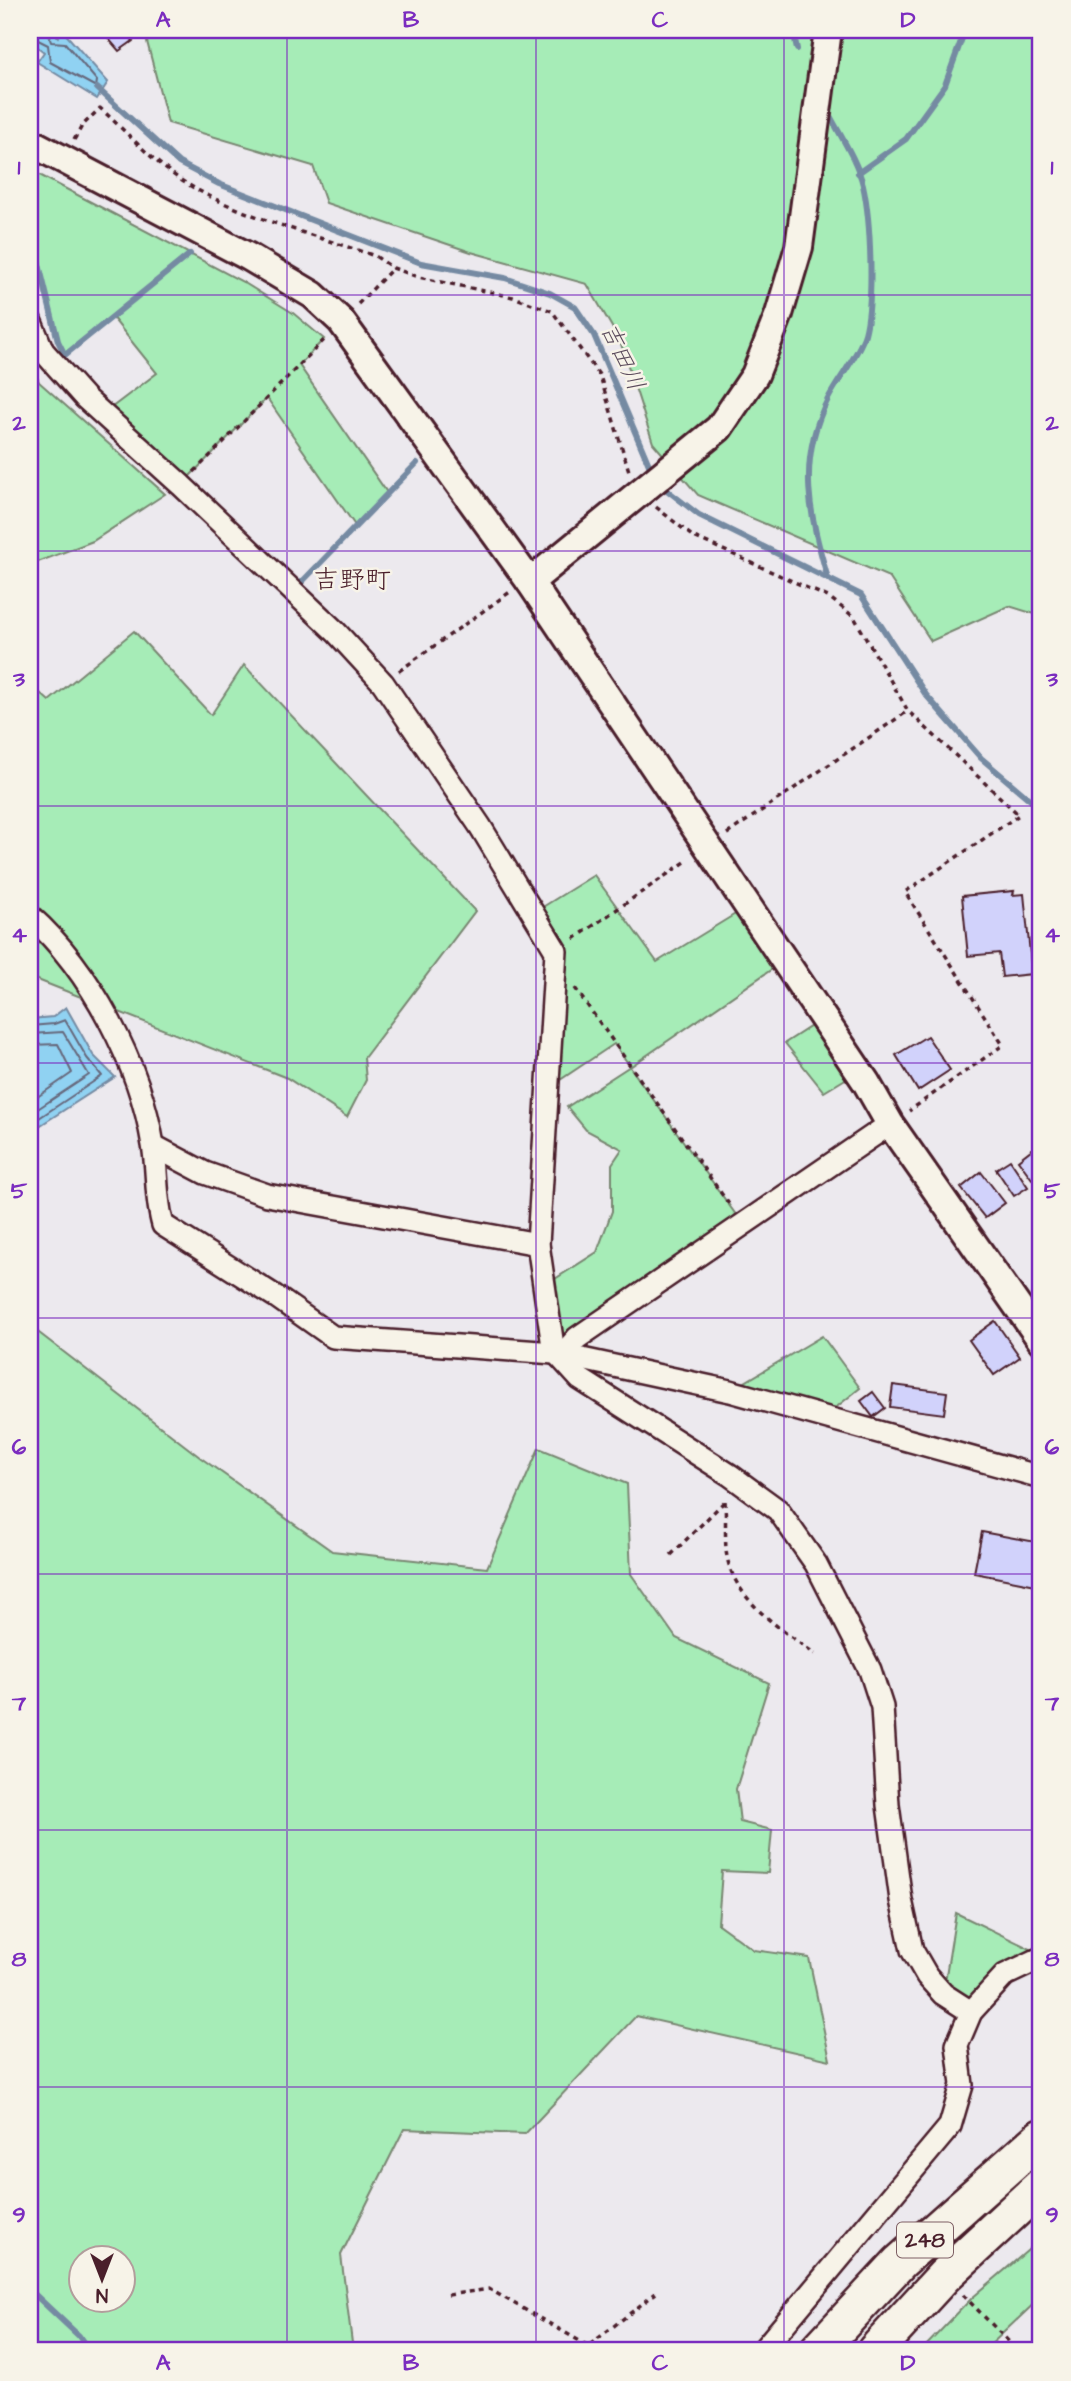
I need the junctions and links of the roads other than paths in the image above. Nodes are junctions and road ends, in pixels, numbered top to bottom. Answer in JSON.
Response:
{"nodes":[{"id":1,"x":828,"y":30,"type":"edge"},
{"id":2,"x":30,"y":142,"type":"edge"},
{"id":3,"x":30,"y":320,"type":"edge"},
{"id":4,"x":530,"y":582,"type":"junction"},
{"id":5,"x":30,"y":916,"type":"edge"},
{"id":6,"x":890,"y":1124,"type":"junction"},
{"id":7,"x":153,"y":1146,"type":"junction"},
{"id":8,"x":538,"y":1244,"type":"junction"},
{"id":9,"x":1041,"y":1340,"type":"edge"},
{"id":10,"x":557,"y":1355,"type":"junction"},
{"id":11,"x":1041,"y":1477,"type":"edge"},
{"id":12,"x":1041,"y":1958,"type":"edge"},
{"id":13,"x":971,"y":2012,"type":"junction"},
{"id":14,"x":1041,"y":2137,"type":"edge"},
{"id":15,"x":1041,"y":2186,"type":"edge"},
{"id":16,"x":762,"y":2351,"type":"edge"},
{"id":17,"x":817,"y":2351,"type":"edge"},
{"id":18,"x":875,"y":2351,"type":"edge"}],
"edges":[{"from":1,"to":4,"type":"street"},
{"from":2,"to":4,"type":"street"},
{"from":3,"to":8,"type":"street"},
{"from":4,"to":6,"type":"street"},
{"from":5,"to":7,"type":"street"},
{"from":6,"to":9,"type":"street"},
{"from":6,"to":10,"type":"street"},
{"from":7,"to":8,"type":"street"},
{"from":7,"to":10,"type":"street"},
{"from":8,"to":10,"type":"street"},
{"from":10,"to":11,"type":"street"},
{"from":10,"to":13,"type":"street"},
{"from":12,"to":13,"type":"street"},
{"from":13,"to":16,"type":"street"},
{"from":14,"to":17,"type":"highway","number":"248"},
{"from":15,"to":18,"type":"highway","number":"248"}]}
